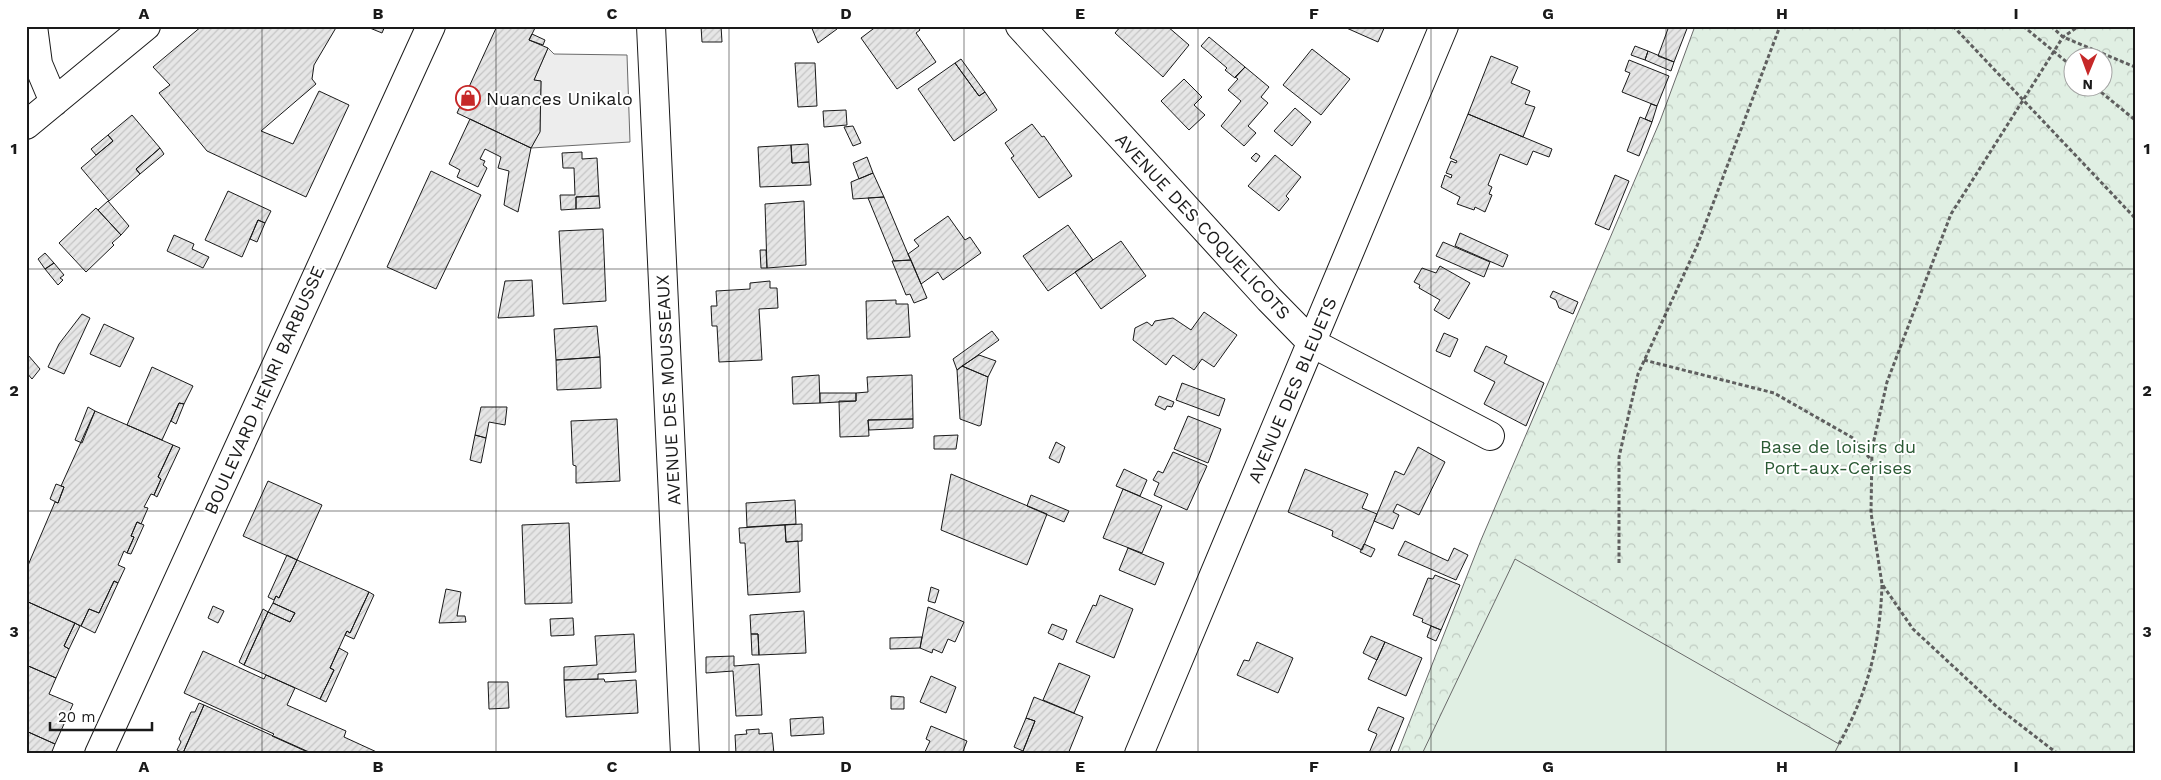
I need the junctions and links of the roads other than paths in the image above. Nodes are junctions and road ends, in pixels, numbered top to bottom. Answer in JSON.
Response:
{"nodes":[{"id":1,"x":33,"y":26,"type":"edge"},
{"id":2,"x":146,"y":26,"type":"edge"},
{"id":3,"x":431,"y":26,"type":"edge"},
{"id":4,"x":651,"y":26,"type":"edge"},
{"id":5,"x":1020,"y":26,"type":"edge"},
{"id":6,"x":1444,"y":26,"type":"edge"},
{"id":7,"x":54,"y":102,"type":"junction"},
{"id":8,"x":26,"y":125,"type":"edge"},
{"id":9,"x":1312,"y":343,"type":"junction"},
{"id":10,"x":1490,"y":436,"type":"dead end"},
{"id":11,"x":99,"y":754,"type":"edge"},
{"id":12,"x":685,"y":754,"type":"edge"},
{"id":13,"x":1139,"y":754,"type":"edge"}],
"edges":[{"from":1,"to":7,"type":"street"},
{"from":2,"to":7,"type":"street"},
{"from":3,"to":11,"type":"street","name":"BOULEVARD HENRI BARBUSSE"},
{"from":4,"to":12,"type":"street","name":"AVENUE DES MOUSSEAUX"},
{"from":5,"to":9,"type":"street","name":"AVENUE DES COQUELICOTS"},
{"from":6,"to":9,"type":"street","name":"AVENUE DES BLEUETS"},
{"from":7,"to":8,"type":"street"},
{"from":9,"to":10,"type":"street","name":"AVENUE DES COQUELICOTS"},
{"from":9,"to":13,"type":"street","name":"AVENUE DES BLEUETS"}]}
